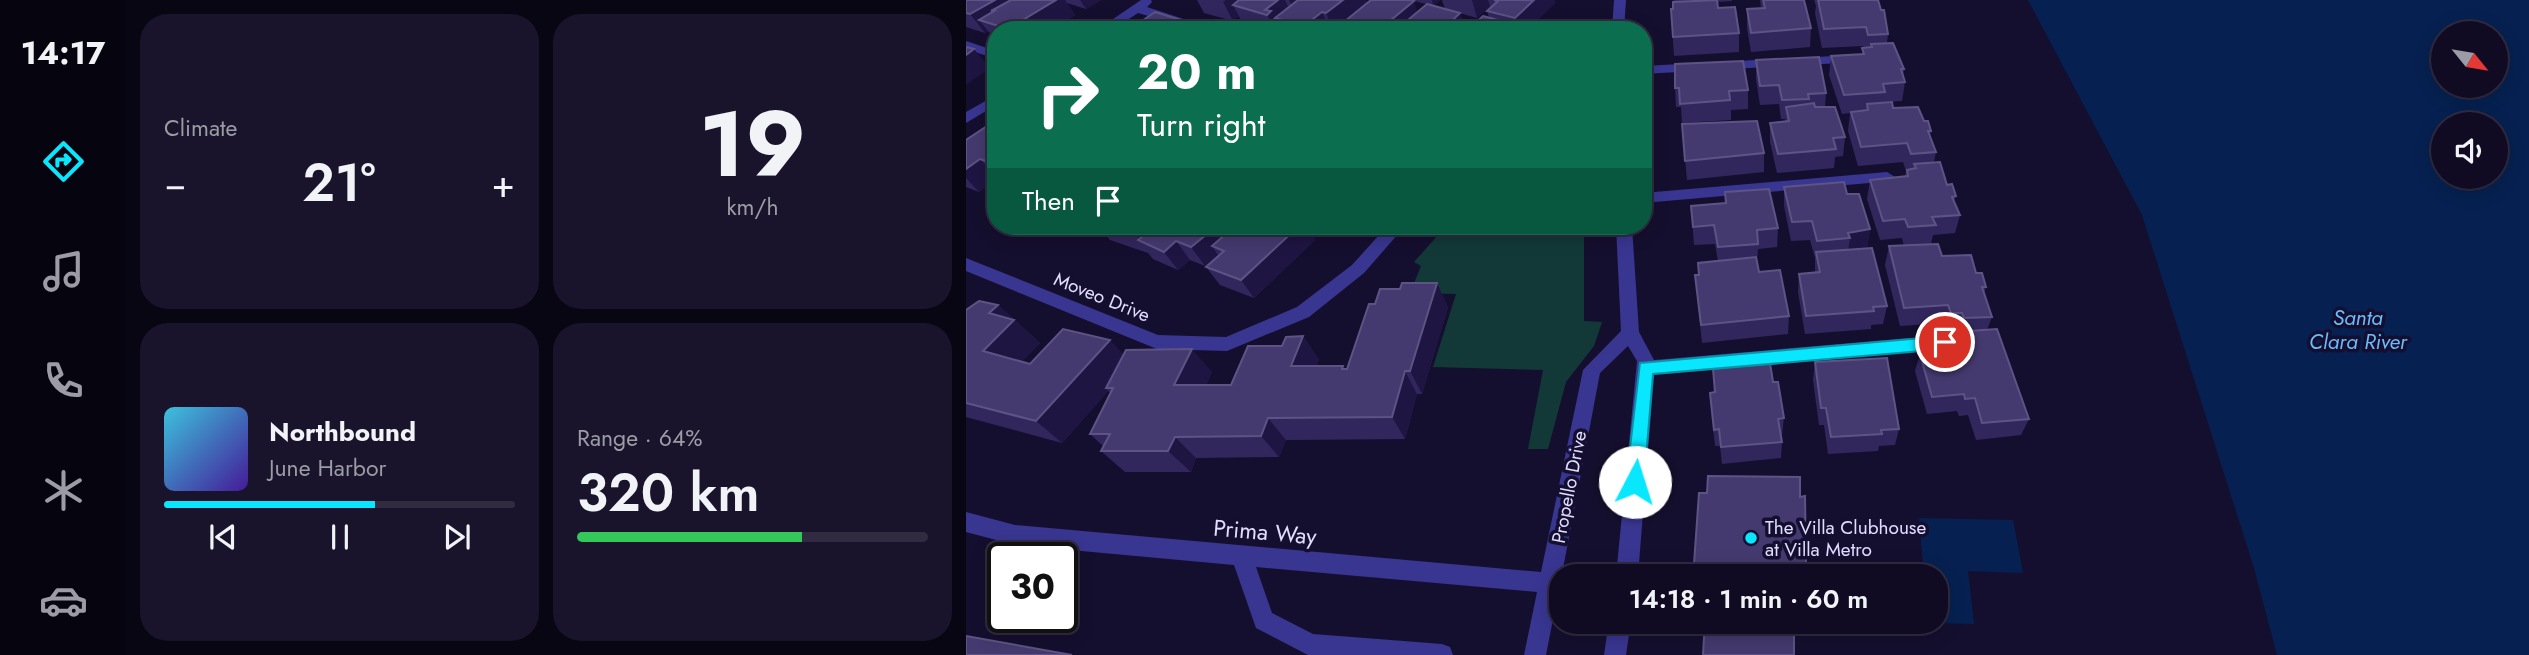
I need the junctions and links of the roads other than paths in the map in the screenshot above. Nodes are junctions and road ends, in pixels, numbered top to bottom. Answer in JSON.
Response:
{"nodes":[{"id":1,"x":1149,"y":0,"type":"edge"},
{"id":2,"x":1620,"y":0,"type":"edge"},
{"id":3,"x":1136,"y":8,"type":"junction"},
{"id":4,"x":1116,"y":21,"type":"edge"},
{"id":5,"x":1180,"y":21,"type":"edge"},
{"id":6,"x":1619,"y":21,"type":"edge"},
{"id":7,"x":966,"y":45,"type":"edge"},
{"id":8,"x":987,"y":52,"type":"edge"},
{"id":9,"x":1856,"y":58,"type":"edge"},
{"id":10,"x":1652,"y":69,"type":"edge"},
{"id":11,"x":987,"y":105,"type":"edge"},
{"id":12,"x":966,"y":118,"type":"edge"},
{"id":13,"x":1887,"y":177,"type":"edge"},
{"id":14,"x":1652,"y":197,"type":"edge"},
{"id":15,"x":1383,"y":235,"type":"edge"},
{"id":16,"x":1625,"y":235,"type":"edge"},
{"id":17,"x":966,"y":264,"type":"edge"},
{"id":18,"x":1630,"y":333,"type":"junction"},
{"id":19,"x":1945,"y":342,"type":"dead end"},
{"id":20,"x":1646,"y":368,"type":"junction"},
{"id":21,"x":966,"y":522,"type":"edge"},
{"id":22,"x":1242,"y":556,"type":"junction"},
{"id":23,"x":1558,"y":564,"type":"edge"},
{"id":24,"x":1628,"y":564,"type":"edge"},
{"id":25,"x":1549,"y":583,"type":"edge"},
{"id":26,"x":1549,"y":605,"type":"edge"},
{"id":27,"x":1618,"y":634,"type":"edge"},
{"id":28,"x":1442,"y":655,"type":"edge"},
{"id":29,"x":1535,"y":655,"type":"edge"},
{"id":30,"x":1615,"y":655,"type":"edge"}],
"edges":[{"from":1,"to":3,"type":"street"},
{"from":2,"to":6,"type":"street"},
{"from":3,"to":4,"type":"street"},
{"from":3,"to":5,"type":"street"},
{"from":7,"to":8,"type":"street"},
{"from":9,"to":10,"type":"street"},
{"from":11,"to":12,"type":"street"},
{"from":13,"to":14,"type":"street"},
{"from":15,"to":17,"type":"street","name":"Moveo Drive"},
{"from":16,"to":18,"type":"street"},
{"from":18,"to":20,"type":"street"},
{"from":18,"to":23,"type":"street","name":"Propello Drive"},
{"from":19,"to":20,"type":"street"},
{"from":20,"to":24,"type":"street"},
{"from":21,"to":22,"type":"street","name":"Prima Way"},
{"from":22,"to":25,"type":"street","name":"Prima Way"},
{"from":22,"to":28,"type":"street"},
{"from":26,"to":29,"type":"street","name":"Propello Drive"},
{"from":27,"to":30,"type":"street"}]}
